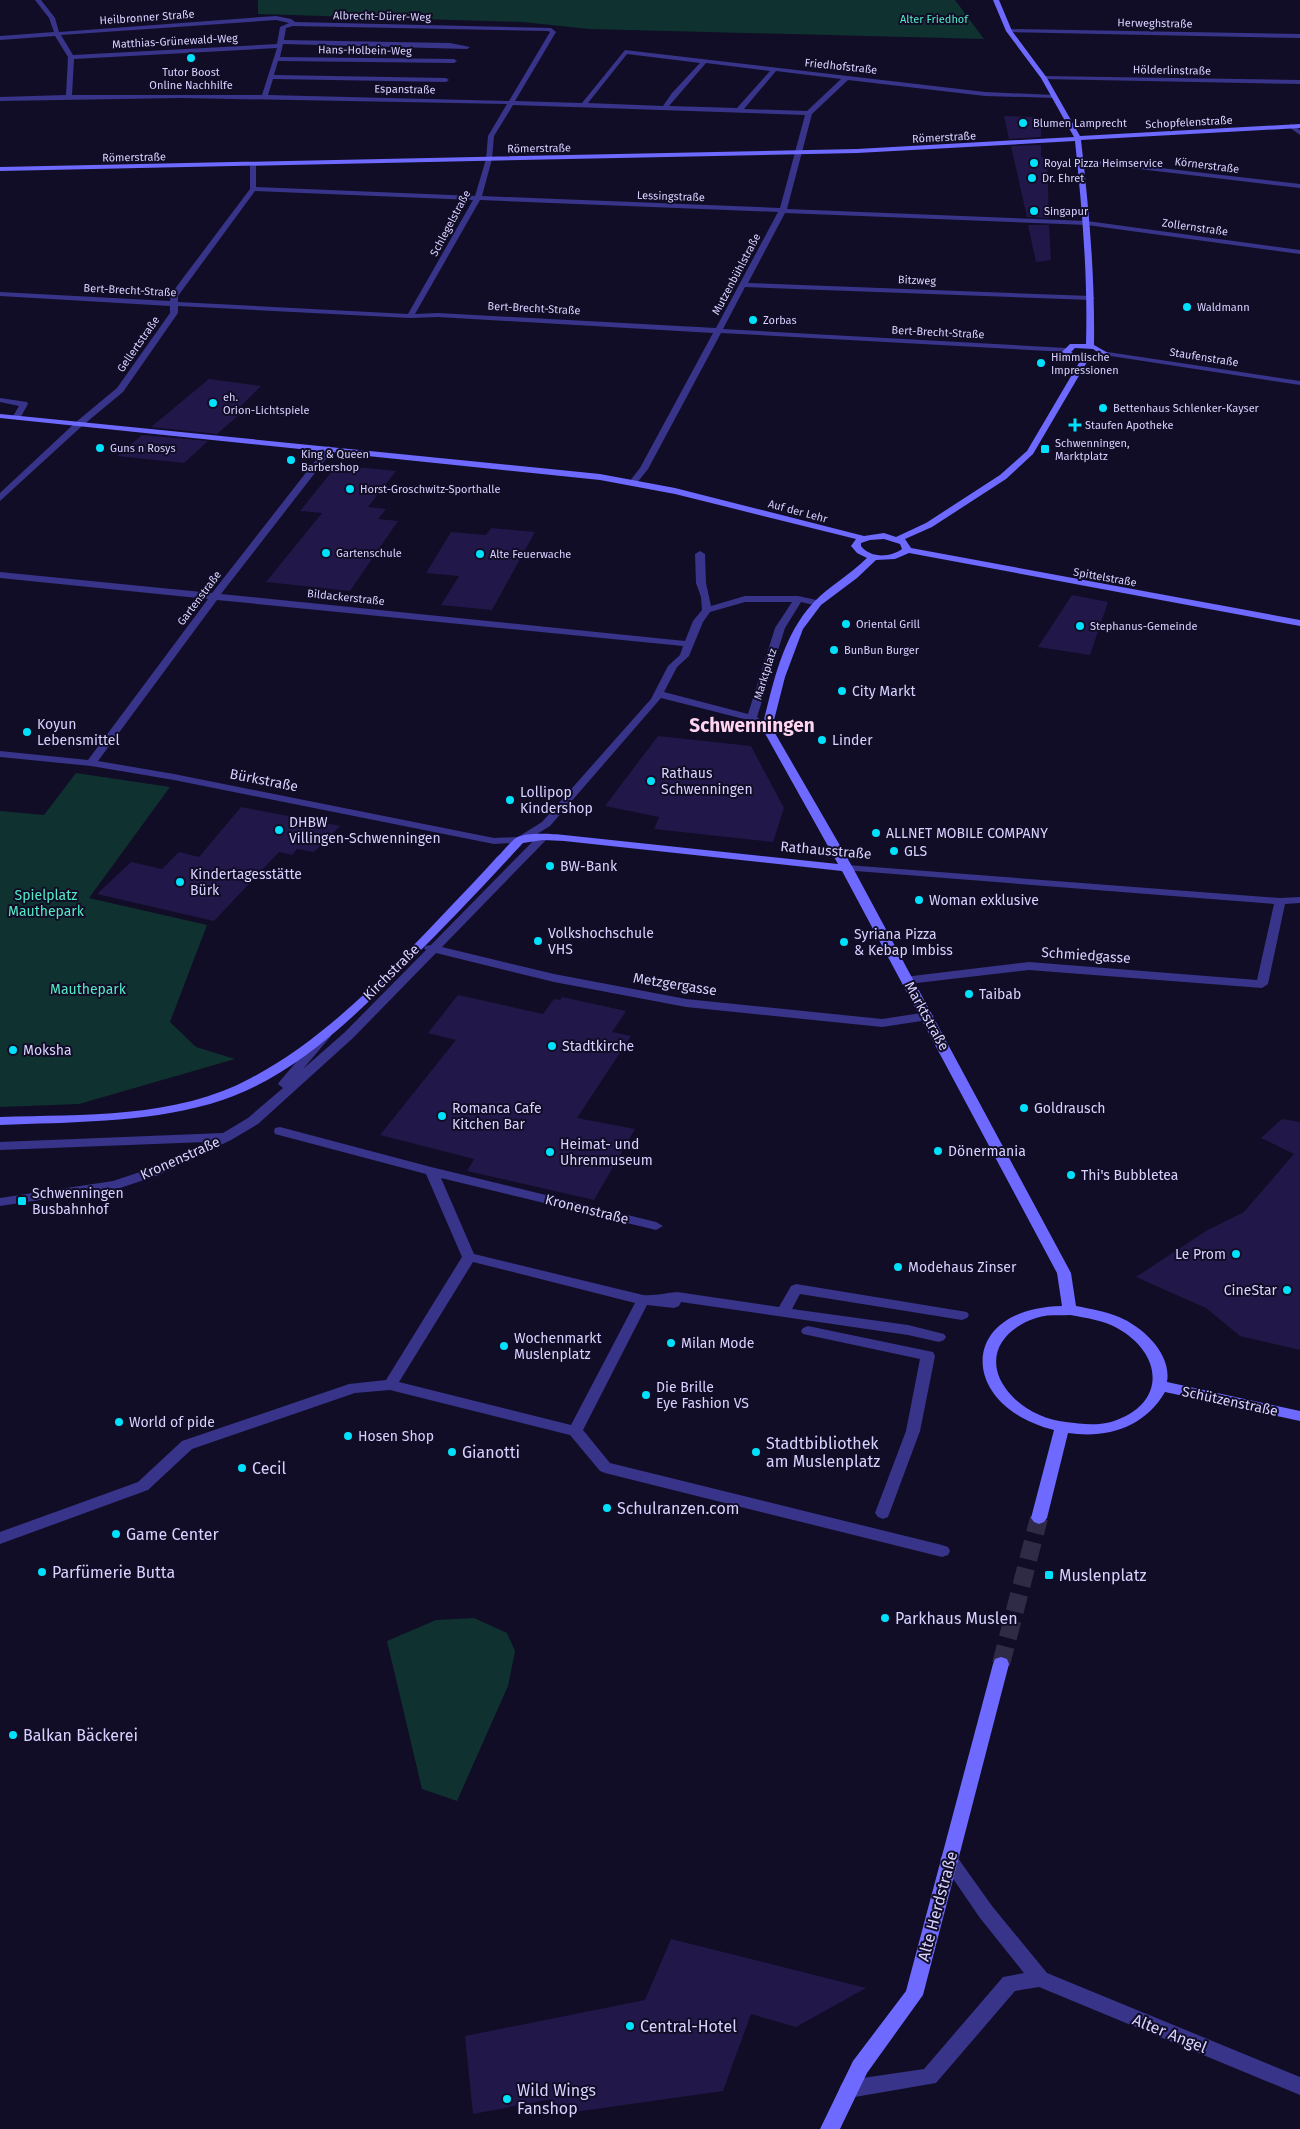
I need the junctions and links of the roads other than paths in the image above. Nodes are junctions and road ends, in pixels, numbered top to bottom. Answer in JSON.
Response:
{"nodes":[{"id":1,"x":38,"y":0,"type":"edge"},
{"id":2,"x":996,"y":0,"type":"edge"},
{"id":3,"x":293,"y":24,"type":"junction"},
{"id":4,"x":1009,"y":31,"type":"junction"},
{"id":5,"x":552,"y":32,"type":"joint"},
{"id":6,"x":56,"y":34,"type":"junction"},
{"id":7,"x":1300,"y":36,"type":"edge"},
{"id":8,"x":0,"y":38,"type":"edge"},
{"id":9,"x":280,"y":44,"type":"junction"},
{"id":10,"x":71,"y":57,"type":"junction"},
{"id":11,"x":276,"y":59,"type":"junction"},
{"id":12,"x":706,"y":60,"type":"junction"},
{"id":13,"x":454,"y":61,"type":"junction"},
{"id":14,"x":775,"y":69,"type":"junction"},
{"id":15,"x":448,"y":74,"type":"junction"},
{"id":16,"x":270,"y":76,"type":"junction"},
{"id":17,"x":847,"y":77,"type":"junction"},
{"id":18,"x":1044,"y":78,"type":"junction"},
{"id":19,"x":1300,"y":82,"type":"edge"},
{"id":20,"x":443,"y":86,"type":"dead end"},
{"id":21,"x":69,"y":96,"type":"junction"},
{"id":22,"x":264,"y":96,"type":"junction"},
{"id":23,"x":1054,"y":97,"type":"junction"},
{"id":24,"x":0,"y":99,"type":"edge"},
{"id":25,"x":510,"y":102,"type":"junction"},
{"id":26,"x":584,"y":104,"type":"junction"},
{"id":27,"x":665,"y":108,"type":"junction"},
{"id":28,"x":739,"y":110,"type":"junction"},
{"id":29,"x":809,"y":113,"type":"junction"},
{"id":30,"x":1291,"y":126,"type":"junction"},
{"id":31,"x":1300,"y":126,"type":"edge"},
{"id":32,"x":1300,"y":133,"type":"edge"},
{"id":33,"x":1078,"y":138,"type":"junction"},
{"id":34,"x":800,"y":153,"type":"junction"},
{"id":35,"x":489,"y":159,"type":"junction"},
{"id":36,"x":1082,"y":161,"type":"junction"},
{"id":37,"x":253,"y":164,"type":"junction"},
{"id":38,"x":0,"y":169,"type":"edge"},
{"id":39,"x":1300,"y":186,"type":"edge"},
{"id":40,"x":254,"y":189,"type":"junction"},
{"id":41,"x":478,"y":198,"type":"junction"},
{"id":42,"x":783,"y":210,"type":"junction"},
{"id":43,"x":1087,"y":223,"type":"junction"},
{"id":44,"x":1300,"y":252,"type":"edge"},
{"id":45,"x":743,"y":285,"type":"junction"},
{"id":46,"x":0,"y":294,"type":"edge"},
{"id":47,"x":1091,"y":298,"type":"junction"},
{"id":48,"x":174,"y":303,"type":"junction"},
{"id":49,"x":410,"y":316,"type":"junction"},
{"id":50,"x":718,"y":329,"type":"junction"},
{"id":51,"x":1090,"y":344,"type":"junction"},
{"id":52,"x":1066,"y":350,"type":"junction"},
{"id":53,"x":1104,"y":353,"type":"junction"},
{"id":54,"x":1084,"y":362,"type":"junction"},
{"id":55,"x":1300,"y":383,"type":"edge"},
{"id":56,"x":0,"y":400,"type":"edge"},
{"id":57,"x":0,"y":416,"type":"edge"},
{"id":58,"x":16,"y":418,"type":"junction"},
{"id":59,"x":79,"y":424,"type":"junction"},
{"id":60,"x":329,"y":449,"type":"junction"},
{"id":61,"x":633,"y":482,"type":"junction"},
{"id":62,"x":0,"y":498,"type":"edge"},
{"id":63,"x":863,"y":538,"type":"junction"},
{"id":64,"x":899,"y":539,"type":"junction"},
{"id":65,"x":907,"y":550,"type":"junction"},
{"id":66,"x":700,"y":554,"type":"dead end"},
{"id":67,"x":874,"y":557,"type":"junction"},
{"id":68,"x":0,"y":575,"type":"edge"},
{"id":69,"x":215,"y":596,"type":"junction"},
{"id":70,"x":798,"y":598,"type":"junction"},
{"id":71,"x":818,"y":603,"type":"junction"},
{"id":72,"x":707,"y":610,"type":"junction"},
{"id":73,"x":1300,"y":623,"type":"edge"},
{"id":74,"x":689,"y":644,"type":"junction"},
{"id":75,"x":658,"y":694,"type":"junction"},
{"id":76,"x":752,"y":718,"type":"junction"},
{"id":77,"x":767,"y":728,"type":"junction"},
{"id":78,"x":0,"y":754,"type":"edge"},
{"id":79,"x":91,"y":763,"type":"junction"},
{"id":80,"x":543,"y":837,"type":"junction"},
{"id":81,"x":520,"y":840,"type":"junction"},
{"id":82,"x":847,"y":868,"type":"junction"},
{"id":83,"x":1300,"y":900,"type":"edge"},
{"id":84,"x":1280,"y":901,"type":"junction"},
{"id":85,"x":421,"y":945,"type":"junction"},
{"id":86,"x":435,"y":949,"type":"junction"},
{"id":87,"x":908,"y":980,"type":"junction"},
{"id":88,"x":928,"y":1016,"type":"junction"},
{"id":89,"x":328,"y":1033,"type":"junction"},
{"id":90,"x":0,"y":1120,"type":"edge"},
{"id":91,"x":253,"y":1121,"type":"junction"},
{"id":92,"x":280,"y":1130,"type":"dead end"},
{"id":93,"x":226,"y":1137,"type":"junction"},
{"id":94,"x":0,"y":1146,"type":"edge"},
{"id":95,"x":431,"y":1171,"type":"junction"},
{"id":96,"x":0,"y":1202,"type":"edge"},
{"id":97,"x":656,"y":1226,"type":"dead end"},
{"id":98,"x":469,"y":1257,"type":"junction"},
{"id":99,"x":643,"y":1300,"type":"junction"},
{"id":100,"x":674,"y":1303,"type":"dead end"},
{"id":101,"x":1070,"y":1310,"type":"junction"},
{"id":102,"x":783,"y":1312,"type":"junction"},
{"id":103,"x":962,"y":1315,"type":"dead end"},
{"id":104,"x":808,"y":1331,"type":"dead end"},
{"id":105,"x":940,"y":1337,"type":"dead end"},
{"id":106,"x":390,"y":1384,"type":"junction"},
{"id":107,"x":1161,"y":1386,"type":"junction"},
{"id":108,"x":1300,"y":1416,"type":"edge"},
{"id":109,"x":1062,"y":1428,"type":"junction"},
{"id":110,"x":575,"y":1431,"type":"junction"},
{"id":111,"x":883,"y":1513,"type":"dead end"},
{"id":112,"x":1039,"y":1518,"type":"tunnel mouth"},
{"id":113,"x":0,"y":1538,"type":"edge"},
{"id":114,"x":942,"y":1551,"type":"dead end"},
{"id":115,"x":1001,"y":1664,"type":"tunnel mouth"},
{"id":116,"x":949,"y":1858,"type":"junction"},
{"id":117,"x":1040,"y":1979,"type":"junction"},
{"id":118,"x":1300,"y":2086,"type":"edge"},
{"id":119,"x":849,"y":2089,"type":"junction"},
{"id":120,"x":830,"y":2129,"type":"edge"}],
"edges":[{"from":1,"to":6,"type":"street"},
{"from":2,"to":4,"type":"main road"},
{"from":3,"to":5,"type":"street","name":"Albrecht-Dürer-Weg"},
{"from":3,"to":6,"type":"street","name":"Heilbronner Straße"},
{"from":3,"to":9,"type":"street"},
{"from":4,"to":7,"type":"street","name":"Herweghstraße"},
{"from":4,"to":18,"type":"main road"},
{"from":5,"to":25,"type":"street","name":"Schlegelstraße"},
{"from":6,"to":8,"type":"street","name":"Heilbronner Straße"},
{"from":6,"to":10,"type":"street"},
{"from":9,"to":10,"type":"street","name":"Matthias-Grünewald-Weg"},
{"from":9,"to":11,"type":"street"},
{"from":9,"to":13,"type":"street","name":"Matthias-Grünewald-Weg"},
{"from":10,"to":21,"type":"street"},
{"from":11,"to":13,"type":"street","name":"Hans-Holbein-Weg"},
{"from":11,"to":16,"type":"street"},
{"from":12,"to":14,"type":"street","name":"Friedhofstraße"},
{"from":12,"to":26,"type":"street","name":"Friedhofstraße"},
{"from":12,"to":27,"type":"street"},
{"from":13,"to":15,"type":"street"},
{"from":14,"to":17,"type":"street","name":"Friedhofstraße"},
{"from":14,"to":28,"type":"street"},
{"from":15,"to":16,"type":"street"},
{"from":15,"to":20,"type":"street"},
{"from":16,"to":22,"type":"street"},
{"from":17,"to":23,"type":"street","name":"Friedhofstraße"},
{"from":17,"to":29,"type":"street"},
{"from":18,"to":19,"type":"street","name":"Hölderlinstraße"},
{"from":18,"to":23,"type":"main road"},
{"from":21,"to":22,"type":"street","name":"Espanstraße"},
{"from":21,"to":24,"type":"street","name":"Espanstraße"},
{"from":22,"to":25,"type":"street","name":"Espanstraße"},
{"from":23,"to":33,"type":"main road"},
{"from":25,"to":26,"type":"street","name":"Espanstraße"},
{"from":25,"to":35,"type":"street","name":"Schlegelstraße"},
{"from":26,"to":27,"type":"street","name":"Espanstraße"},
{"from":27,"to":28,"type":"street","name":"Espanstraße"},
{"from":28,"to":29,"type":"street","name":"Espanstraße"},
{"from":29,"to":34,"type":"street","name":"Mutzenbühlstraße"},
{"from":30,"to":31,"type":"main road","name":"Schopfelenstraße"},
{"from":30,"to":32,"type":"street"},
{"from":30,"to":33,"type":"main road","name":"Schopfelenstraße"},
{"from":33,"to":34,"type":"main road","name":"Römerstraße"},
{"from":33,"to":36,"type":"main road"},
{"from":34,"to":35,"type":"main road","name":"Römerstraße"},
{"from":34,"to":42,"type":"street","name":"Mutzenbühlstraße"},
{"from":35,"to":37,"type":"main road","name":"Römerstraße"},
{"from":35,"to":41,"type":"street","name":"Schlegelstraße"},
{"from":36,"to":39,"type":"street","name":"Körnerstraße"},
{"from":36,"to":43,"type":"main road"},
{"from":37,"to":38,"type":"main road","name":"Römerstraße"},
{"from":37,"to":40,"type":"street"},
{"from":40,"to":41,"type":"street","name":"Lessingstraße"},
{"from":40,"to":48,"type":"street","name":"Gellertstraße"},
{"from":41,"to":42,"type":"street","name":"Lessingstraße"},
{"from":41,"to":49,"type":"street","name":"Schlegelstraße"},
{"from":42,"to":43,"type":"street","name":"Lessingstraße"},
{"from":42,"to":45,"type":"street","name":"Mutzenbühlstraße"},
{"from":43,"to":44,"type":"street","name":"Zollernstraße"},
{"from":43,"to":47,"type":"main road"},
{"from":45,"to":47,"type":"street","name":"Bitzweg"},
{"from":45,"to":50,"type":"street","name":"Mutzenbühlstraße"},
{"from":46,"to":48,"type":"street","name":"Bert-Brecht-Straße"},
{"from":47,"to":51,"type":"main road"},
{"from":48,"to":49,"type":"street","name":"Bert-Brecht-Straße"},
{"from":48,"to":59,"type":"street","name":"Gellertstraße"},
{"from":49,"to":50,"type":"street","name":"Bert-Brecht-Straße"},
{"from":50,"to":52,"type":"street","name":"Bert-Brecht-Straße"},
{"from":50,"to":61,"type":"street","name":"Mutzenbühlstraße"},
{"from":51,"to":52,"type":"main road"},
{"from":51,"to":53,"type":"main road"},
{"from":52,"to":54,"type":"main road"},
{"from":53,"to":54,"type":"main road"},
{"from":53,"to":55,"type":"street","name":"Staufenstraße"},
{"from":54,"to":64,"type":"main road"},
{"from":56,"to":58,"type":"street"},
{"from":57,"to":58,"type":"main road","name":"Auf der Lehr"},
{"from":58,"to":59,"type":"main road","name":"Auf der Lehr"},
{"from":59,"to":60,"type":"main road","name":"Auf der Lehr"},
{"from":59,"to":62,"type":"street","name":"Gellertstraße"},
{"from":60,"to":61,"type":"main road","name":"Auf der Lehr"},
{"from":60,"to":69,"type":"street","name":"Gartenstraße"},
{"from":61,"to":63,"type":"main road","name":"Auf der Lehr"},
{"from":63,"to":64,"type":"main road","name":"Auf der Lehr"},
{"from":63,"to":67,"type":"main road"},
{"from":64,"to":65,"type":"main road"},
{"from":65,"to":67,"type":"main road"},
{"from":65,"to":73,"type":"main road","name":"Spittelstraße"},
{"from":66,"to":72,"type":"street"},
{"from":67,"to":71,"type":"main road","name":"Marktplatz"},
{"from":68,"to":69,"type":"street","name":"Bildackerstraße"},
{"from":69,"to":74,"type":"street","name":"Bildackerstraße"},
{"from":69,"to":79,"type":"street","name":"Gartenstraße"},
{"from":70,"to":71,"type":"street"},
{"from":70,"to":72,"type":"street"},
{"from":70,"to":76,"type":"street","name":"Marktplatz"},
{"from":71,"to":77,"type":"main road","name":"Marktplatz"},
{"from":72,"to":74,"type":"street"},
{"from":74,"to":75,"type":"street"},
{"from":75,"to":76,"type":"street","name":"Marktplatz"},
{"from":75,"to":81,"type":"street"},
{"from":76,"to":77,"type":"street"},
{"from":77,"to":82,"type":"main road","name":"Marktstraße"},
{"from":78,"to":79,"type":"street","name":"Bürkstraße"},
{"from":79,"to":81,"type":"street","name":"Bürkstraße"},
{"from":80,"to":81,"type":"main road","name":"Rathausstraße"},
{"from":80,"to":82,"type":"main road","name":"Rathausstraße"},
{"from":80,"to":86,"type":"street","name":"Kirchstraße"},
{"from":81,"to":85,"type":"main road","name":"Kirchstraße"},
{"from":82,"to":84,"type":"street","name":"Rathausstraße"},
{"from":82,"to":87,"type":"main road","name":"Marktstraße"},
{"from":83,"to":84,"type":"street","name":"Rathausstraße"},
{"from":84,"to":87,"type":"street","name":"Schmiedgasse"},
{"from":85,"to":86,"type":"street","name":"Metzgergasse"},
{"from":85,"to":89,"type":"main road","name":"Kirchstraße"},
{"from":86,"to":88,"type":"street","name":"Metzgergasse"},
{"from":86,"to":91,"type":"street","name":"Kirchstraße"},
{"from":87,"to":88,"type":"main road","name":"Marktstraße"},
{"from":88,"to":101,"type":"main road","name":"Marktstraße"},
{"from":89,"to":90,"type":"main road","name":"Kirchstraße"},
{"from":89,"to":91,"type":"street","name":"Kirchstraße"},
{"from":91,"to":93,"type":"street","name":"Kirchstraße"},
{"from":92,"to":95,"type":"street","name":"Kronenstraße"},
{"from":93,"to":94,"type":"street","name":"Kronenstraße"},
{"from":93,"to":96,"type":"street","name":"Kronenstraße"},
{"from":95,"to":97,"type":"street","name":"Kronenstraße"},
{"from":95,"to":98,"type":"street"},
{"from":98,"to":99,"type":"street"},
{"from":98,"to":106,"type":"street"},
{"from":99,"to":100,"type":"street"},
{"from":99,"to":102,"type":"street"},
{"from":99,"to":110,"type":"street"},
{"from":101,"to":107,"type":"main road"},
{"from":101,"to":109,"type":"main road"},
{"from":102,"to":103,"type":"street"},
{"from":102,"to":105,"type":"street"},
{"from":104,"to":111,"type":"street"},
{"from":106,"to":110,"type":"street"},
{"from":106,"to":113,"type":"street"},
{"from":107,"to":108,"type":"main road","name":"Schützenstraße"},
{"from":107,"to":109,"type":"main road"},
{"from":109,"to":112,"type":"main road"},
{"from":110,"to":114,"type":"street"},
{"from":115,"to":116,"type":"main road","name":"Alte Herdstraße"},
{"from":116,"to":117,"type":"street","name":"Alter Angel"},
{"from":116,"to":119,"type":"main road","name":"Alte Herdstraße"},
{"from":117,"to":118,"type":"street","name":"Alter Angel"},
{"from":117,"to":119,"type":"street"},
{"from":119,"to":120,"type":"main road","name":"Alte Herdstraße"}]}
